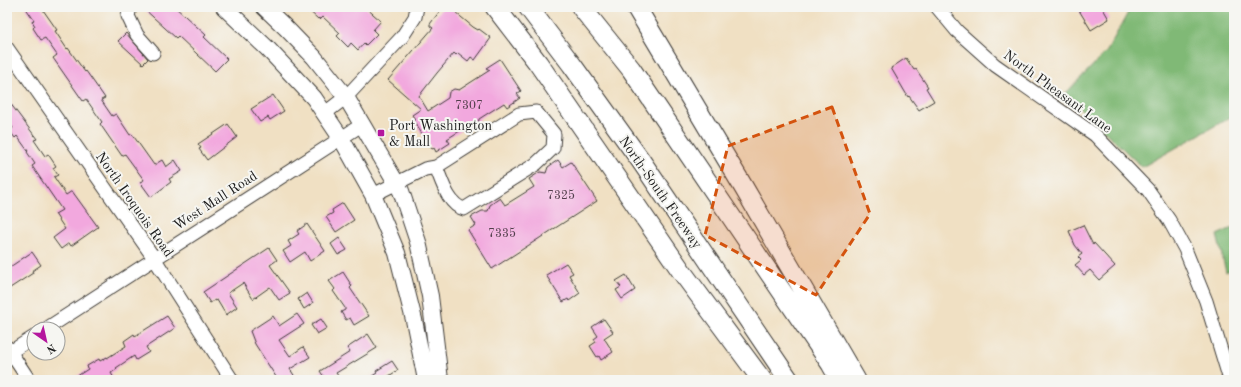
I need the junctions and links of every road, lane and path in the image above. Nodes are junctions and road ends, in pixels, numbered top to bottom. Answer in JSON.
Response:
{"nodes":[{"id":1,"x":130,"y":7,"type":"edge"},
{"id":2,"x":224,"y":7,"type":"edge"},
{"id":3,"x":264,"y":7,"type":"edge"},
{"id":4,"x":417,"y":7,"type":"edge"},
{"id":5,"x":495,"y":7,"type":"edge"},
{"id":6,"x":528,"y":7,"type":"edge"},
{"id":7,"x":581,"y":7,"type":"edge"},
{"id":8,"x":636,"y":7,"type":"edge"},
{"id":9,"x":937,"y":7,"type":"edge"},
{"id":10,"x":7,"y":48,"type":"edge"},
{"id":11,"x":153,"y":53,"type":"dead end"},
{"id":12,"x":346,"y":97,"type":"junction"},
{"id":13,"x":324,"y":114,"type":"junction"},
{"id":14,"x":363,"y":124,"type":"junction"},
{"id":15,"x":341,"y":138,"type":"junction"},
{"id":16,"x":436,"y":167,"type":"junction"},
{"id":17,"x":396,"y":182,"type":"junction"},
{"id":18,"x":373,"y":195,"type":"junction"},
{"id":19,"x":154,"y":258,"type":"junction"},
{"id":20,"x":58,"y":321,"type":"edge"},
{"id":21,"x":26,"y":341,"type":"edge"},
{"id":22,"x":8,"y":351,"type":"edge"},
{"id":23,"x":29,"y":380,"type":"edge"},
{"id":24,"x":232,"y":380,"type":"edge"},
{"id":25,"x":426,"y":380,"type":"edge"},
{"id":26,"x":440,"y":380,"type":"edge"},
{"id":27,"x":762,"y":380,"type":"edge"},
{"id":28,"x":789,"y":380,"type":"edge"},
{"id":29,"x":840,"y":380,"type":"edge"},
{"id":30,"x":856,"y":380,"type":"edge"},
{"id":31,"x":1230,"y":380,"type":"edge"}],
"edges":[{"from":1,"to":11,"type":"street"},
{"from":2,"to":13,"type":"main road"},
{"from":3,"to":12,"type":"main road"},
{"from":4,"to":12,"type":"street"},
{"from":5,"to":27,"type":"highway"},
{"from":6,"to":28,"type":"highway","name":"North-South Freeway"},
{"from":7,"to":29,"type":"highway"},
{"from":8,"to":30,"type":"highway"},
{"from":9,"to":31,"type":"street","name":"North Pheasant Lane"},
{"from":10,"to":19,"type":"street","name":"North Iroquois Road"},
{"from":12,"to":13,"type":"street"},
{"from":12,"to":14,"type":"main road"},
{"from":13,"to":15,"type":"main road"},
{"from":14,"to":15,"type":"street","name":"West Mall Road"},
{"from":14,"to":17,"type":"main road"},
{"from":15,"to":18,"type":"main road"},
{"from":15,"to":19,"type":"street","name":"West Mall Road"},
{"from":16,"to":16,"type":"street"},
{"from":16,"to":17,"type":"street"},
{"from":17,"to":18,"type":"street"},
{"from":17,"to":26,"type":"main road"},
{"from":18,"to":25,"type":"main road"},
{"from":19,"to":20,"type":"street","name":"West Mall Road"},
{"from":19,"to":24,"type":"street","name":"North Iroquois Road"},
{"from":21,"to":22,"type":"street"},
{"from":22,"to":23,"type":"street"}]}
